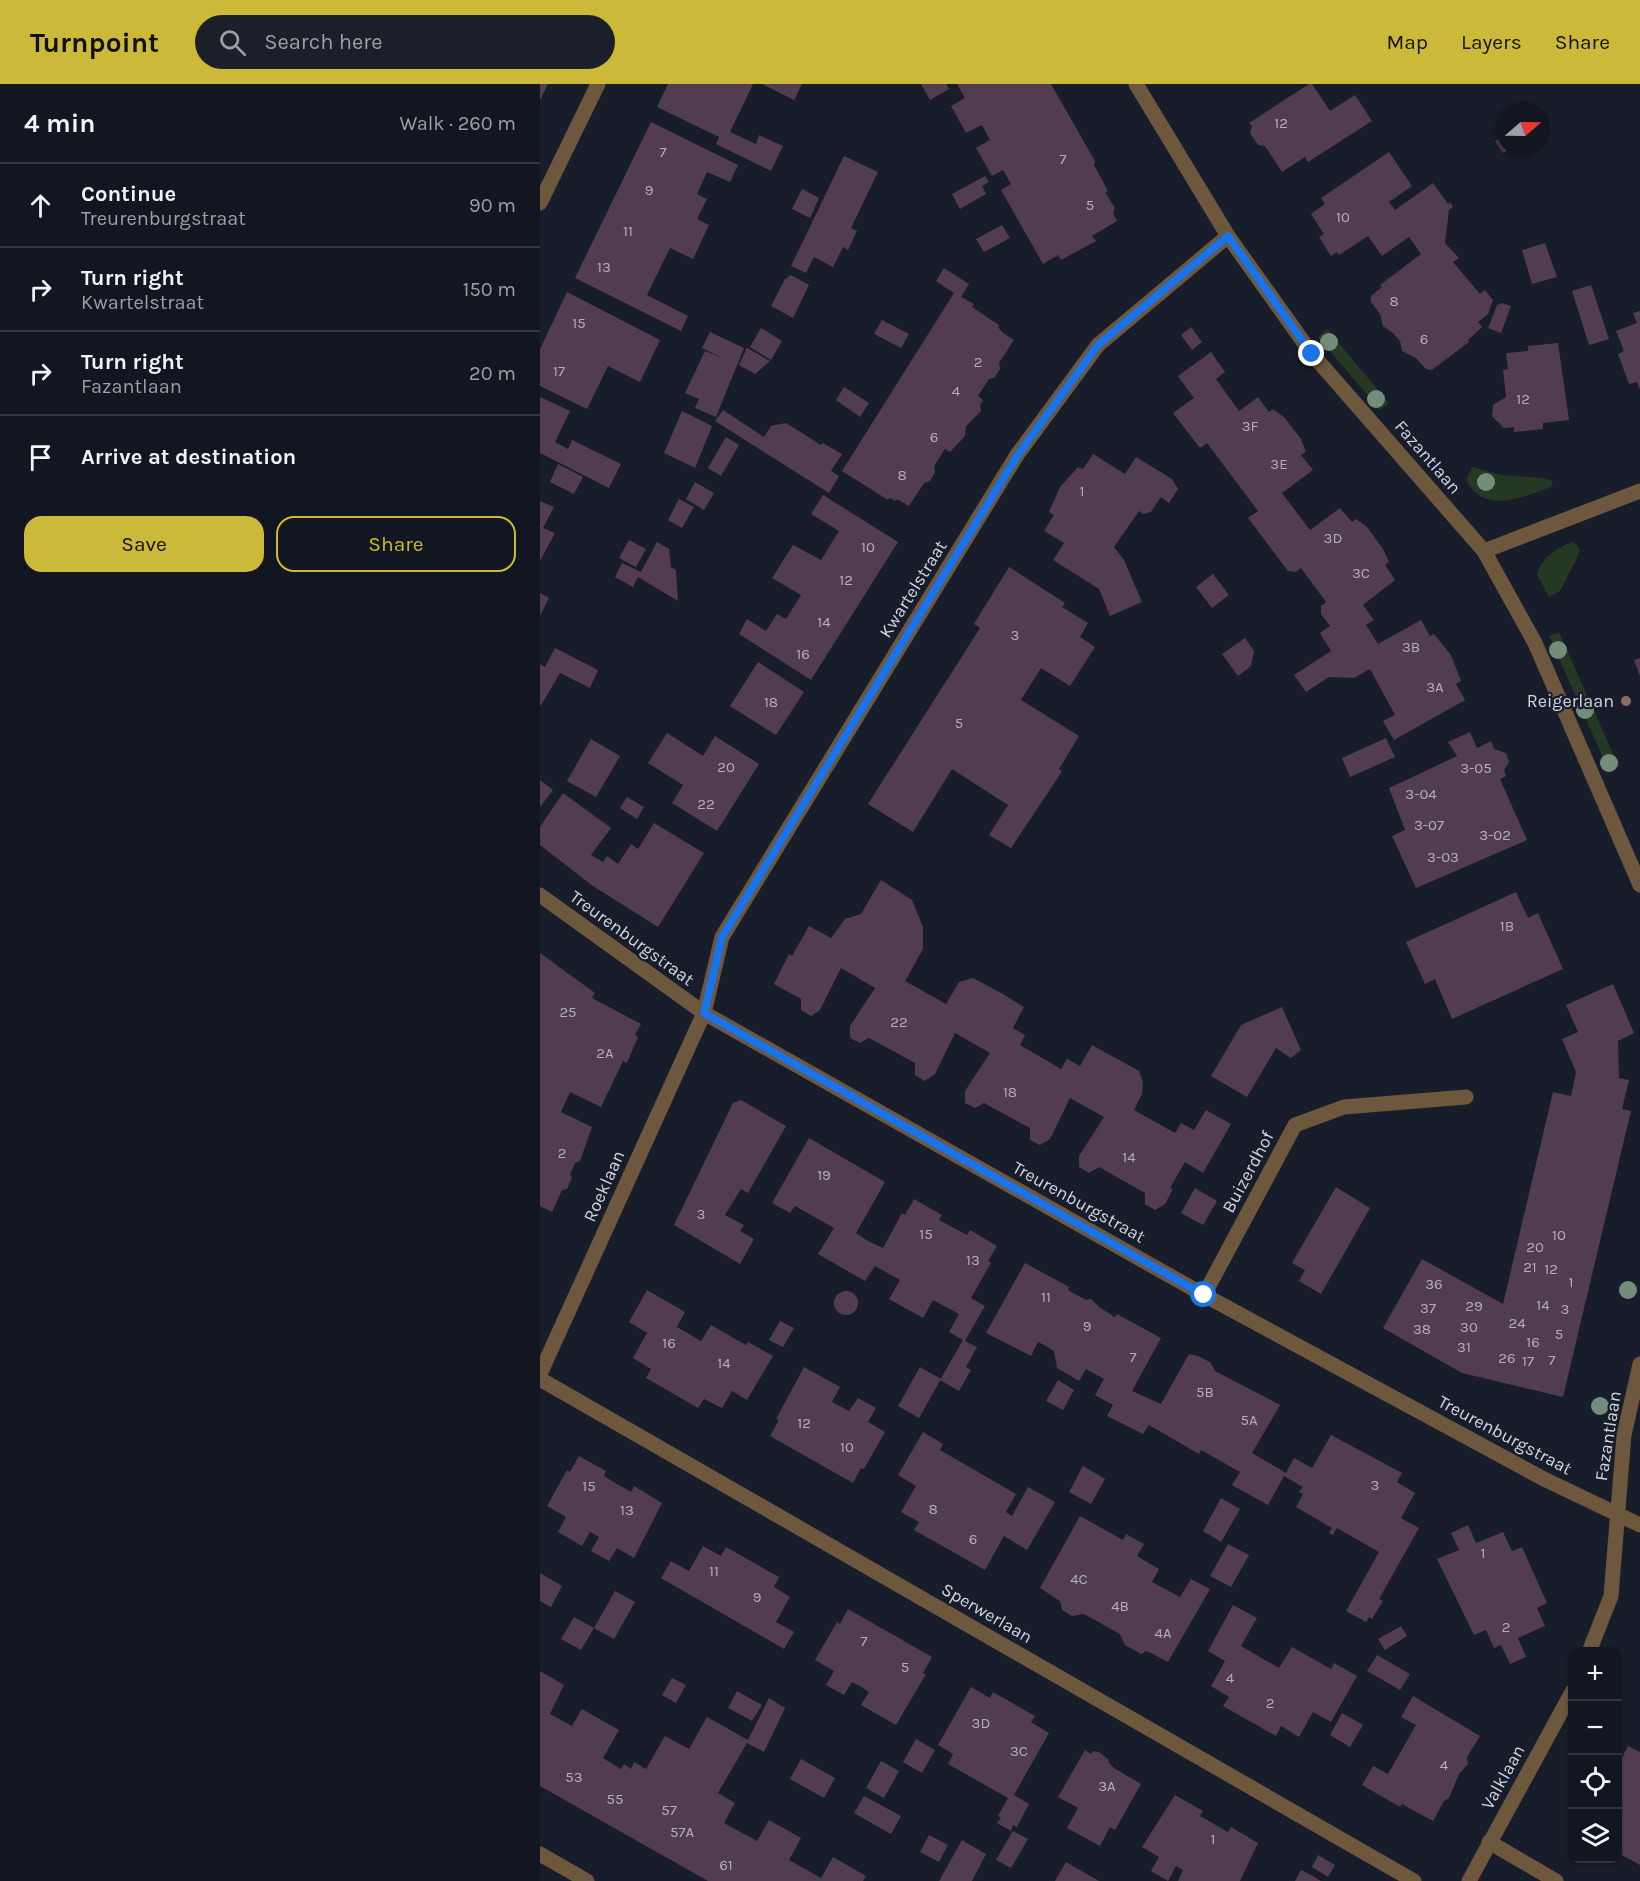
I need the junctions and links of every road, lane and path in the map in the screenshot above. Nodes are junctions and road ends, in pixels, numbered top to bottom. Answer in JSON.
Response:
{"nodes":[{"id":1,"x":598,"y":84,"type":"edge"},
{"id":2,"x":1136,"y":84,"type":"edge"},
{"id":3,"x":540,"y":203,"type":"edge"},
{"id":4,"x":1228,"y":236,"type":"junction"},
{"id":5,"x":1640,"y":491,"type":"edge"},
{"id":6,"x":1484,"y":551,"type":"junction"},
{"id":7,"x":1640,"y":885,"type":"edge"},
{"id":8,"x":540,"y":895,"type":"edge"},
{"id":9,"x":704,"y":1013,"type":"junction"},
{"id":10,"x":1466,"y":1097,"type":"dead end"},
{"id":11,"x":1204,"y":1295,"type":"junction"},
{"id":12,"x":1640,"y":1364,"type":"edge"},
{"id":13,"x":540,"y":1376,"type":"edge"},
{"id":14,"x":1617,"y":1515,"type":"junction"},
{"id":15,"x":1640,"y":1525,"type":"edge"},
{"id":16,"x":1591,"y":1647,"type":"edge"},
{"id":17,"x":1568,"y":1699,"type":"edge"},
{"id":18,"x":1489,"y":1842,"type":"junction"},
{"id":19,"x":540,"y":1854,"type":"edge"},
{"id":20,"x":587,"y":1881,"type":"edge"},
{"id":21,"x":1414,"y":1881,"type":"edge"},
{"id":22,"x":1468,"y":1881,"type":"edge"},
{"id":23,"x":1556,"y":1881,"type":"edge"}],
"edges":[{"from":1,"to":3,"type":"street"},
{"from":2,"to":4,"type":"street","name":"Fazantlaan"},
{"from":4,"to":6,"type":"street","name":"Fazantlaan"},
{"from":4,"to":9,"type":"street","name":"Kwartelstraat"},
{"from":5,"to":6,"type":"street"},
{"from":6,"to":7,"type":"street","name":"Fazantlaan"},
{"from":8,"to":9,"type":"street","name":"Treurenburgstraat"},
{"from":9,"to":11,"type":"street","name":"Treurenburgstraat"},
{"from":9,"to":13,"type":"street","name":"Roeklaan"},
{"from":10,"to":11,"type":"street","name":"Buizerdhof"},
{"from":11,"to":14,"type":"street","name":"Treurenburgstraat"},
{"from":12,"to":14,"type":"street","name":"Fazantlaan"},
{"from":13,"to":21,"type":"street","name":"Sperwerlaan"},
{"from":14,"to":15,"type":"street","name":"Treurenburgstraat"},
{"from":14,"to":16,"type":"street"},
{"from":17,"to":18,"type":"street","name":"Valklaan"},
{"from":18,"to":22,"type":"street","name":"Valklaan"},
{"from":18,"to":23,"type":"street"},
{"from":19,"to":20,"type":"street"}]}
